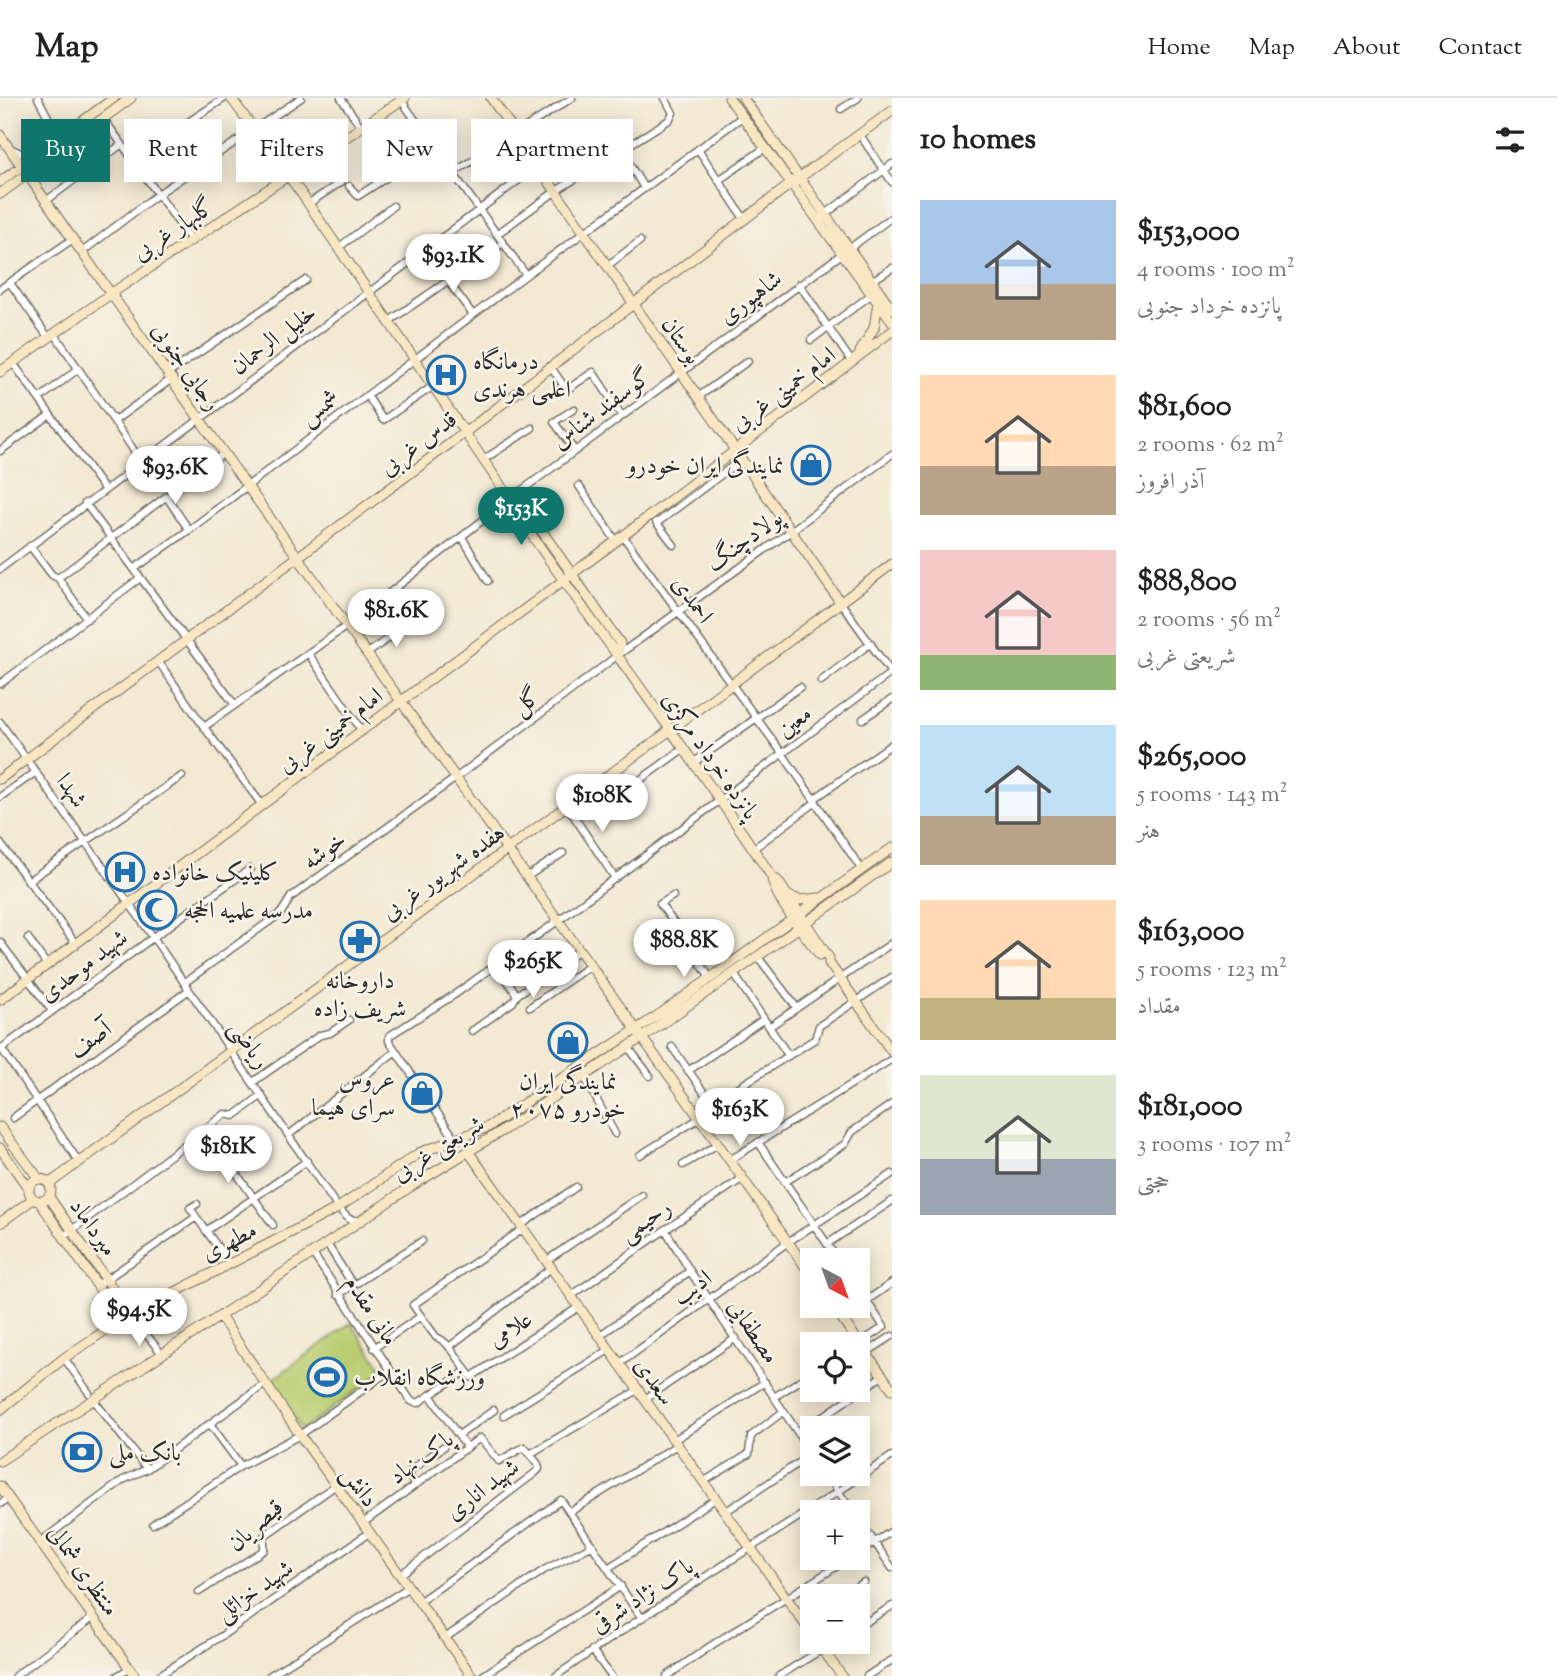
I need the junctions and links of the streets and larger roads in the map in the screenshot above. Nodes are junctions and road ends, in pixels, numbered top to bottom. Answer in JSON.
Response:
{"nodes":[{"id":1,"x":38,"y":98,"type":"edge"},
{"id":2,"x":114,"y":98,"type":"edge"},
{"id":3,"x":131,"y":98,"type":"edge"},
{"id":4,"x":225,"y":98,"type":"edge"},
{"id":5,"x":231,"y":98,"type":"edge"},
{"id":6,"x":301,"y":98,"type":"edge"},
{"id":7,"x":341,"y":98,"type":"edge"},
{"id":8,"x":491,"y":98,"type":"edge"},
{"id":9,"x":572,"y":98,"type":"edge"},
{"id":10,"x":665,"y":98,"type":"edge"},
{"id":11,"x":729,"y":98,"type":"edge"},
{"id":12,"x":743,"y":98,"type":"edge"},
{"id":13,"x":858,"y":98,"type":"edge"},
{"id":14,"x":403,"y":99,"type":"edge"},
{"id":15,"x":842,"y":109,"type":"dead end"},
{"id":16,"x":892,"y":111,"type":"edge"},
{"id":17,"x":742,"y":117,"type":"junction"},
{"id":18,"x":103,"y":118,"type":"joint"},
{"id":19,"x":49,"y":119,"type":"edge"},
{"id":20,"x":85,"y":119,"type":"edge"},
{"id":21,"x":193,"y":119,"type":"edge"},
{"id":22,"x":246,"y":119,"type":"edge"},
{"id":23,"x":270,"y":119,"type":"edge"},
{"id":24,"x":416,"y":119,"type":"edge"},
{"id":25,"x":506,"y":119,"type":"edge"},
{"id":26,"x":538,"y":119,"type":"edge"},
{"id":27,"x":361,"y":127,"type":"junction"},
{"id":28,"x":0,"y":135,"type":"edge"},
{"id":29,"x":348,"y":135,"type":"edge"},
{"id":30,"x":860,"y":135,"type":"junction"},
{"id":31,"x":236,"y":142,"type":"edge"},
{"id":32,"x":633,"y":142,"type":"edge"},
{"id":33,"x":122,"y":144,"type":"junction"},
{"id":34,"x":8,"y":146,"type":"junction"},
{"id":35,"x":124,"y":147,"type":"edge"},
{"id":36,"x":765,"y":148,"type":"junction"},
{"id":37,"x":698,"y":149,"type":"junction"},
{"id":38,"x":21,"y":153,"type":"edge"},
{"id":39,"x":21,"y":160,"type":"edge"},
{"id":40,"x":18,"y":161,"type":"junction"},
{"id":41,"x":892,"y":164,"type":"edge"},
{"id":42,"x":21,"y":165,"type":"edge"},
{"id":43,"x":633,"y":170,"type":"edge"},
{"id":44,"x":884,"y":170,"type":"junction"},
{"id":45,"x":21,"y":178,"type":"edge"},
{"id":46,"x":457,"y":179,"type":"edge"},
{"id":47,"x":719,"y":180,"type":"junction"},
{"id":48,"x":795,"y":181,"type":"junction"},
{"id":49,"x":0,"y":182,"type":"edge"},
{"id":50,"x":33,"y":182,"type":"edge"},
{"id":51,"x":150,"y":182,"type":"edge"},
{"id":52,"x":277,"y":182,"type":"edge"},
{"id":53,"x":292,"y":182,"type":"edge"},
{"id":54,"x":341,"y":182,"type":"dead end"},
{"id":55,"x":380,"y":182,"type":"edge"},
{"id":56,"x":516,"y":182,"type":"edge"},
{"id":57,"x":550,"y":182,"type":"edge"},
{"id":58,"x":570,"y":182,"type":"edge"},
{"id":59,"x":892,"y":182,"type":"edge"},
{"id":60,"x":349,"y":186,"type":"dead end"},
{"id":61,"x":644,"y":188,"type":"junction"},
{"id":62,"x":556,"y":191,"type":"junction"},
{"id":63,"x":0,"y":194,"type":"edge"},
{"id":64,"x":158,"y":194,"type":"junction"},
{"id":65,"x":46,"y":201,"type":"junction"},
{"id":66,"x":308,"y":204,"type":"junction"},
{"id":67,"x":393,"y":206,"type":"dead end"},
{"id":68,"x":479,"y":209,"type":"junction"},
{"id":69,"x":892,"y":216,"type":"edge"},
{"id":70,"x":822,"y":217,"type":"junction"},
{"id":71,"x":745,"y":220,"type":"junction"},
{"id":72,"x":584,"y":232,"type":"junction"},
{"id":73,"x":497,"y":234,"type":"junction"},
{"id":74,"x":73,"y":239,"type":"junction"},
{"id":75,"x":191,"y":240,"type":"junction"},
{"id":76,"x":640,"y":241,"type":"dead end"},
{"id":77,"x":503,"y":243,"type":"junction"},
{"id":78,"x":338,"y":248,"type":"junction"},
{"id":79,"x":845,"y":250,"type":"junction"},
{"id":80,"x":82,"y":252,"type":"junction"},
{"id":81,"x":607,"y":266,"type":"junction"},
{"id":82,"x":892,"y":268,"type":"edge"},
{"id":83,"x":526,"y":275,"type":"junction"},
{"id":84,"x":306,"y":280,"type":"dead end"},
{"id":85,"x":448,"y":281,"type":"junction"},
{"id":86,"x":10,"y":282,"type":"junction"},
{"id":87,"x":868,"y":283,"type":"junction"},
{"id":88,"x":799,"y":284,"type":"junction"},
{"id":89,"x":0,"y":289,"type":"edge"},
{"id":90,"x":369,"y":292,"type":"junction"},
{"id":91,"x":112,"y":293,"type":"junction"},
{"id":92,"x":881,"y":299,"type":"edge"},
{"id":93,"x":633,"y":303,"type":"junction"},
{"id":94,"x":892,"y":309,"type":"edge"},
{"id":95,"x":474,"y":315,"type":"junction"},
{"id":96,"x":388,"y":322,"type":"junction"},
{"id":97,"x":892,"y":322,"type":"edge"},
{"id":98,"x":828,"y":327,"type":"junction"},
{"id":99,"x":888,"y":334,"type":"edge"},
{"id":100,"x":51,"y":335,"type":"junction"},
{"id":101,"x":811,"y":340,"type":"dead end"},
{"id":102,"x":854,"y":359,"type":"junction"},
{"id":103,"x":414,"y":360,"type":"junction"},
{"id":104,"x":748,"y":361,"type":"dead end"},
{"id":105,"x":13,"y":363,"type":"junction"},
{"id":106,"x":551,"y":366,"type":"junction"},
{"id":107,"x":78,"y":369,"type":"junction"},
{"id":108,"x":0,"y":372,"type":"edge"},
{"id":109,"x":681,"y":372,"type":"junction"},
{"id":110,"x":171,"y":376,"type":"junction"},
{"id":111,"x":564,"y":386,"type":"junction"},
{"id":112,"x":432,"y":387,"type":"junction"},
{"id":113,"x":557,"y":390,"type":"dead end"},
{"id":114,"x":367,"y":395,"type":"junction"},
{"id":115,"x":698,"y":397,"type":"junction"},
{"id":116,"x":39,"y":399,"type":"junction"},
{"id":117,"x":574,"y":409,"type":"dead end"},
{"id":118,"x":50,"y":415,"type":"junction"},
{"id":119,"x":622,"y":416,"type":"junction"},
{"id":120,"x":200,"y":418,"type":"junction"},
{"id":121,"x":114,"y":421,"type":"junction"},
{"id":122,"x":532,"y":428,"type":"dead end"},
{"id":123,"x":464,"y":433,"type":"junction"},
{"id":124,"x":735,"y":450,"type":"junction"},
{"id":125,"x":0,"y":451,"type":"edge"},
{"id":126,"x":575,"y":451,"type":"junction"},
{"id":127,"x":224,"y":453,"type":"junction"},
{"id":128,"x":892,"y":454,"type":"edge"},
{"id":129,"x":742,"y":459,"type":"junction"},
{"id":130,"x":483,"y":460,"type":"junction"},
{"id":131,"x":141,"y":461,"type":"junction"},
{"id":132,"x":246,"y":485,"type":"junction"},
{"id":133,"x":579,"y":486,"type":"dead end"},
{"id":134,"x":104,"y":489,"type":"junction"},
{"id":135,"x":166,"y":496,"type":"junction"},
{"id":136,"x":510,"y":499,"type":"junction"},
{"id":137,"x":85,"y":503,"type":"junction"},
{"id":138,"x":653,"y":519,"type":"junction"},
{"id":139,"x":189,"y":530,"type":"junction"},
{"id":140,"x":791,"y":531,"type":"junction"},
{"id":141,"x":462,"y":537,"type":"junction"},
{"id":142,"x":111,"y":538,"type":"junction"},
{"id":143,"x":620,"y":539,"type":"junction"},
{"id":144,"x":674,"y":545,"type":"dead end"},
{"id":145,"x":30,"y":546,"type":"junction"},
{"id":146,"x":299,"y":556,"type":"junction"},
{"id":147,"x":892,"y":564,"type":"edge"},
{"id":148,"x":0,"y":569,"type":"edge"},
{"id":149,"x":134,"y":569,"type":"junction"},
{"id":150,"x":571,"y":575,"type":"junction"},
{"id":151,"x":58,"y":578,"type":"junction"},
{"id":152,"x":140,"y":578,"type":"junction"},
{"id":153,"x":488,"y":581,"type":"dead end"},
{"id":154,"x":563,"y":581,"type":"junction"},
{"id":155,"x":841,"y":603,"type":"junction"},
{"id":156,"x":678,"y":612,"type":"junction"},
{"id":157,"x":87,"y":619,"type":"junction"},
{"id":158,"x":408,"y":624,"type":"dead end"},
{"id":159,"x":348,"y":625,"type":"junction"},
{"id":160,"x":186,"y":640,"type":"junction"},
{"id":161,"x":871,"y":643,"type":"junction"},
{"id":162,"x":308,"y":653,"type":"junction"},
{"id":163,"x":368,"y":653,"type":"junction"},
{"id":164,"x":618,"y":655,"type":"junction"},
{"id":165,"x":158,"y":661,"type":"junction"},
{"id":166,"x":892,"y":673,"type":"edge"},
{"id":167,"x":821,"y":681,"type":"dead end"},
{"id":168,"x":0,"y":684,"type":"edge"},
{"id":169,"x":732,"y":685,"type":"junction"},
{"id":170,"x":800,"y":687,"type":"dead end"},
{"id":171,"x":892,"y":699,"type":"edge"},
{"id":172,"x":402,"y":700,"type":"junction"},
{"id":173,"x":235,"y":705,"type":"junction"},
{"id":174,"x":755,"y":718,"type":"junction"},
{"id":175,"x":863,"y":719,"type":"dead end"},
{"id":176,"x":0,"y":722,"type":"edge"},
{"id":177,"x":204,"y":727,"type":"junction"},
{"id":178,"x":362,"y":731,"type":"junction"},
{"id":179,"x":670,"y":732,"type":"junction"},
{"id":180,"x":892,"y":744,"type":"edge"},
{"id":181,"x":682,"y":749,"type":"junction"},
{"id":182,"x":782,"y":753,"type":"junction"},
{"id":183,"x":27,"y":759,"type":"junction"},
{"id":184,"x":693,"y":763,"type":"junction"},
{"id":185,"x":36,"y":772,"type":"junction"},
{"id":186,"x":182,"y":776,"type":"dead end"},
{"id":187,"x":457,"y":777,"type":"junction"},
{"id":188,"x":0,"y":779,"type":"edge"},
{"id":189,"x":633,"y":785,"type":"dead end"},
{"id":190,"x":0,"y":797,"type":"edge"},
{"id":191,"x":719,"y":800,"type":"junction"},
{"id":192,"x":815,"y":801,"type":"junction"},
{"id":193,"x":262,"y":805,"type":"junction"},
{"id":194,"x":566,"y":806,"type":"junction"},
{"id":195,"x":0,"y":843,"type":"edge"},
{"id":196,"x":85,"y":843,"type":"junction"},
{"id":197,"x":892,"y":848,"type":"edge"},
{"id":198,"x":508,"y":849,"type":"junction"},
{"id":199,"x":753,"y":849,"type":"junction"},
{"id":200,"x":564,"y":853,"type":"dead end"},
{"id":201,"x":892,"y":862,"type":"edge"},
{"id":202,"x":250,"y":869,"type":"dead end"},
{"id":203,"x":862,"y":870,"type":"junction"},
{"id":204,"x":528,"y":876,"type":"junction"},
{"id":205,"x":772,"y":877,"type":"junction"},
{"id":206,"x":615,"y":878,"type":"junction"},
{"id":207,"x":29,"y":881,"type":"junction"},
{"id":208,"x":673,"y":895,"type":"dead end"},
{"id":209,"x":787,"y":895,"type":"junction"},
{"id":210,"x":826,"y":901,"type":"junction"},
{"id":211,"x":129,"y":904,"type":"junction"},
{"id":212,"x":796,"y":916,"type":"junction"},
{"id":213,"x":559,"y":920,"type":"junction"},
{"id":214,"x":802,"y":925,"type":"junction"},
{"id":215,"x":153,"y":937,"type":"junction"},
{"id":216,"x":28,"y":938,"type":"dead end"},
{"id":217,"x":815,"y":938,"type":"junction"},
{"id":218,"x":0,"y":942,"type":"edge"},
{"id":219,"x":892,"y":943,"type":"edge"},
{"id":220,"x":76,"y":944,"type":"junction"},
{"id":221,"x":580,"y":950,"type":"junction"},
{"id":222,"x":758,"y":957,"type":"junction"},
{"id":223,"x":829,"y":962,"type":"junction"},
{"id":224,"x":496,"y":964,"type":"junction"},
{"id":225,"x":47,"y":965,"type":"junction"},
{"id":226,"x":591,"y":965,"type":"junction"},
{"id":227,"x":734,"y":974,"type":"junction"},
{"id":228,"x":892,"y":977,"type":"edge"},
{"id":229,"x":710,"y":978,"type":"junction"},
{"id":230,"x":28,"y":979,"type":"junction"},
{"id":231,"x":840,"y":979,"type":"junction"},
{"id":232,"x":184,"y":983,"type":"junction"},
{"id":233,"x":189,"y":990,"type":"junction"},
{"id":234,"x":517,"y":995,"type":"junction"},
{"id":235,"x":1,"y":999,"type":"edge"},
{"id":236,"x":856,"y":1001,"type":"junction"},
{"id":237,"x":530,"y":1007,"type":"dead end"},
{"id":238,"x":797,"y":1008,"type":"junction"},
{"id":239,"x":52,"y":1011,"type":"junction"},
{"id":240,"x":764,"y":1019,"type":"junction"},
{"id":241,"x":349,"y":1020,"type":"dead end"},
{"id":242,"x":769,"y":1027,"type":"junction"},
{"id":243,"x":472,"y":1031,"type":"dead end"},
{"id":244,"x":640,"y":1033,"type":"junction"},
{"id":245,"x":1,"y":1047,"type":"edge"},
{"id":246,"x":628,"y":1047,"type":"junction"},
{"id":247,"x":672,"y":1047,"type":"dead end"},
{"id":248,"x":231,"y":1050,"type":"junction"},
{"id":249,"x":396,"y":1051,"type":"junction"},
{"id":250,"x":892,"y":1052,"type":"edge"},
{"id":251,"x":788,"y":1055,"type":"junction"},
{"id":252,"x":892,"y":1059,"type":"edge"},
{"id":253,"x":688,"y":1071,"type":"junction"},
{"id":254,"x":584,"y":1076,"type":"junction"},
{"id":255,"x":650,"y":1076,"type":"dead end"},
{"id":256,"x":253,"y":1082,"type":"junction"},
{"id":257,"x":262,"y":1095,"type":"junction"},
{"id":258,"x":38,"y":1100,"type":"junction"},
{"id":259,"x":892,"y":1104,"type":"edge"},
{"id":260,"x":13,"y":1118,"type":"dead end"},
{"id":261,"x":700,"y":1118,"type":"junction"},
{"id":262,"x":0,"y":1127,"type":"edge"},
{"id":263,"x":488,"y":1127,"type":"joint"},
{"id":264,"x":205,"y":1129,"type":"junction"},
{"id":265,"x":290,"y":1134,"type":"junction"},
{"id":266,"x":615,"y":1134,"type":"dead end"},
{"id":267,"x":455,"y":1139,"type":"junction"},
{"id":268,"x":758,"y":1142,"type":"junction"},
{"id":269,"x":718,"y":1144,"type":"junction"},
{"id":270,"x":0,"y":1148,"type":"edge"},
{"id":271,"x":468,"y":1151,"type":"junction"},
{"id":272,"x":640,"y":1155,"type":"dead end"},
{"id":273,"x":730,"y":1160,"type":"junction"},
{"id":274,"x":307,"y":1161,"type":"junction"},
{"id":275,"x":79,"y":1162,"type":"junction"},
{"id":276,"x":683,"y":1165,"type":"dead end"},
{"id":277,"x":892,"y":1174,"type":"edge"},
{"id":278,"x":743,"y":1178,"type":"junction"},
{"id":279,"x":39,"y":1179,"type":"junction"},
{"id":280,"x":785,"y":1182,"type":"junction"},
{"id":281,"x":49,"y":1184,"type":"junction"},
{"id":282,"x":576,"y":1187,"type":"dead end"},
{"id":283,"x":642,"y":1195,"type":"dead end"},
{"id":284,"x":34,"y":1196,"type":"junction"},
{"id":285,"x":49,"y":1197,"type":"junction"},
{"id":286,"x":254,"y":1197,"type":"junction"},
{"id":287,"x":892,"y":1201,"type":"edge"},
{"id":288,"x":197,"y":1204,"type":"dead end"},
{"id":289,"x":339,"y":1209,"type":"junction"},
{"id":290,"x":196,"y":1217,"type":"junction"},
{"id":291,"x":362,"y":1220,"type":"junction"},
{"id":292,"x":0,"y":1223,"type":"edge"},
{"id":293,"x":273,"y":1225,"type":"dead end"},
{"id":294,"x":814,"y":1225,"type":"junction"},
{"id":295,"x":522,"y":1227,"type":"junction"},
{"id":296,"x":665,"y":1229,"type":"junction"},
{"id":297,"x":206,"y":1231,"type":"junction"},
{"id":298,"x":346,"y":1231,"type":"junction"},
{"id":299,"x":68,"y":1233,"type":"junction"},
{"id":300,"x":422,"y":1241,"type":"dead end"},
{"id":301,"x":788,"y":1242,"type":"junction"},
{"id":302,"x":327,"y":1244,"type":"junction"},
{"id":303,"x":827,"y":1244,"type":"junction"},
{"id":304,"x":830,"y":1248,"type":"edge"},
{"id":305,"x":313,"y":1254,"type":"junction"},
{"id":306,"x":800,"y":1259,"type":"edge"},
{"id":307,"x":229,"y":1263,"type":"junction"},
{"id":308,"x":548,"y":1264,"type":"junction"},
{"id":309,"x":690,"y":1271,"type":"junction"},
{"id":310,"x":107,"y":1279,"type":"junction"},
{"id":311,"x":892,"y":1283,"type":"edge"},
{"id":312,"x":98,"y":1285,"type":"junction"},
{"id":313,"x":354,"y":1285,"type":"junction"},
{"id":314,"x":338,"y":1295,"type":"junction"},
{"id":315,"x":571,"y":1296,"type":"junction"},
{"id":316,"x":709,"y":1298,"type":"junction"},
{"id":317,"x":870,"y":1298,"type":"edge"},
{"id":318,"x":579,"y":1307,"type":"junction"},
{"id":319,"x":870,"y":1307,"type":"edge"},
{"id":320,"x":131,"y":1315,"type":"junction"},
{"id":321,"x":220,"y":1316,"type":"junction"},
{"id":322,"x":421,"y":1316,"type":"junction"},
{"id":323,"x":121,"y":1320,"type":"junction"},
{"id":324,"x":138,"y":1324,"type":"junction"},
{"id":325,"x":870,"y":1335,"type":"edge"},
{"id":326,"x":599,"y":1336,"type":"junction"},
{"id":327,"x":892,"y":1336,"type":"edge"},
{"id":328,"x":736,"y":1338,"type":"junction"},
{"id":329,"x":449,"y":1347,"type":"junction"},
{"id":330,"x":374,"y":1348,"type":"junction"},
{"id":331,"x":609,"y":1350,"type":"junction"},
{"id":332,"x":870,"y":1350,"type":"edge"},
{"id":333,"x":162,"y":1354,"type":"junction"},
{"id":334,"x":64,"y":1358,"type":"junction"},
{"id":335,"x":870,"y":1359,"type":"edge"},
{"id":336,"x":619,"y":1364,"type":"junction"},
{"id":337,"x":389,"y":1371,"type":"junction"},
{"id":338,"x":466,"y":1371,"type":"junction"},
{"id":339,"x":882,"y":1376,"type":"junction"},
{"id":340,"x":800,"y":1381,"type":"edge"},
{"id":341,"x":765,"y":1382,"type":"junction"},
{"id":342,"x":265,"y":1384,"type":"junction"},
{"id":343,"x":892,"y":1389,"type":"edge"},
{"id":344,"x":638,"y":1390,"type":"junction"},
{"id":345,"x":430,"y":1395,"type":"junction"},
{"id":346,"x":91,"y":1396,"type":"junction"},
{"id":347,"x":774,"y":1397,"type":"junction"},
{"id":348,"x":645,"y":1399,"type":"junction"},
{"id":349,"x":0,"y":1410,"type":"edge"},
{"id":350,"x":494,"y":1410,"type":"dead end"},
{"id":351,"x":784,"y":1411,"type":"junction"},
{"id":352,"x":504,"y":1415,"type":"dead end"},
{"id":353,"x":210,"y":1424,"type":"junction"},
{"id":354,"x":799,"y":1433,"type":"joint"},
{"id":355,"x":300,"y":1435,"type":"junction"},
{"id":356,"x":459,"y":1435,"type":"junction"},
{"id":357,"x":675,"y":1443,"type":"junction"},
{"id":358,"x":443,"y":1447,"type":"dead end"},
{"id":359,"x":467,"y":1448,"type":"junction"},
{"id":360,"x":530,"y":1454,"type":"junction"},
{"id":361,"x":892,"y":1456,"type":"edge"},
{"id":362,"x":0,"y":1461,"type":"edge"},
{"id":363,"x":800,"y":1462,"type":"edge"},
{"id":364,"x":241,"y":1466,"type":"junction"},
{"id":365,"x":147,"y":1469,"type":"junction"},
{"id":366,"x":703,"y":1482,"type":"junction"},
{"id":367,"x":336,"y":1485,"type":"junction"},
{"id":368,"x":415,"y":1485,"type":"junction"},
{"id":369,"x":0,"y":1486,"type":"edge"},
{"id":370,"x":835,"y":1486,"type":"edge"},
{"id":371,"x":840,"y":1492,"type":"junction"},
{"id":372,"x":9,"y":1498,"type":"junction"},
{"id":373,"x":715,"y":1499,"type":"junction"},
{"id":374,"x":845,"y":1500,"type":"edge"},
{"id":375,"x":0,"y":1504,"type":"edge"},
{"id":376,"x":570,"y":1512,"type":"junction"},
{"id":377,"x":725,"y":1512,"type":"junction"},
{"id":378,"x":363,"y":1522,"type":"junction"},
{"id":379,"x":153,"y":1524,"type":"dead end"},
{"id":380,"x":892,"y":1531,"type":"edge"},
{"id":381,"x":370,"y":1532,"type":"junction"},
{"id":382,"x":870,"y":1536,"type":"edge"},
{"id":383,"x":40,"y":1542,"type":"junction"},
{"id":384,"x":874,"y":1542,"type":"junction"},
{"id":385,"x":593,"y":1545,"type":"junction"},
{"id":386,"x":870,"y":1545,"type":"edge"},
{"id":387,"x":751,"y":1549,"type":"junction"},
{"id":388,"x":608,"y":1568,"type":"junction"},
{"id":389,"x":892,"y":1568,"type":"edge"},
{"id":390,"x":832,"y":1570,"type":"edge"},
{"id":391,"x":400,"y":1575,"type":"junction"},
{"id":392,"x":864,"y":1582,"type":"dead end"},
{"id":393,"x":861,"y":1584,"type":"edge"},
{"id":394,"x":621,"y":1586,"type":"junction"},
{"id":395,"x":409,"y":1587,"type":"junction"},
{"id":396,"x":199,"y":1592,"type":"dead end"},
{"id":397,"x":787,"y":1599,"type":"junction"},
{"id":398,"x":419,"y":1602,"type":"junction"},
{"id":399,"x":892,"y":1606,"type":"edge"},
{"id":400,"x":800,"y":1613,"type":"edge"},
{"id":401,"x":641,"y":1616,"type":"junction"},
{"id":402,"x":94,"y":1617,"type":"junction"},
{"id":403,"x":870,"y":1620,"type":"edge"},
{"id":404,"x":445,"y":1638,"type":"junction"},
{"id":405,"x":592,"y":1650,"type":"junction"},
{"id":406,"x":808,"y":1654,"type":"edge"},
{"id":407,"x":826,"y":1654,"type":"edge"},
{"id":408,"x":892,"y":1660,"type":"edge"},
{"id":409,"x":133,"y":1672,"type":"edge"},
{"id":410,"x":15,"y":1676,"type":"edge"},
{"id":411,"x":117,"y":1676,"type":"edge"},
{"id":412,"x":158,"y":1676,"type":"edge"},
{"id":413,"x":269,"y":1676,"type":"edge"},
{"id":414,"x":472,"y":1676,"type":"edge"},
{"id":415,"x":482,"y":1676,"type":"edge"},
{"id":416,"x":556,"y":1676,"type":"edge"},
{"id":417,"x":611,"y":1676,"type":"edge"},
{"id":418,"x":667,"y":1676,"type":"edge"},
{"id":419,"x":779,"y":1676,"type":"edge"},
{"id":420,"x":842,"y":1676,"type":"edge"},
{"id":421,"x":867,"y":1676,"type":"edge"}],
"edges":[{"from":1,"to":19,"type":"street"},
{"from":2,"to":20,"type":"street"},
{"from":3,"to":18,"type":"street"},
{"from":4,"to":21,"type":"street"},
{"from":5,"to":22,"type":"street"},
{"from":6,"to":23,"type":"street"},
{"from":7,"to":27,"type":"street"},
{"from":8,"to":25,"type":"street","name":"بوستان"},
{"from":9,"to":26,"type":"street"},
{"from":10,"to":32,"type":"street"},
{"from":11,"to":17,"type":"street"},
{"from":12,"to":48,"type":"street"},
{"from":13,"to":15,"type":"street"},
{"from":14,"to":24,"type":"street"},
{"from":14,"to":27,"type":"street","name":"گلبهار غربی"},
{"from":16,"to":30,"type":"street","name":"قدس غربی"},
{"from":17,"to":36,"type":"street"},
{"from":17,"to":37,"type":"street","name":"شمس"},
{"from":18,"to":33,"type":"street"},
{"from":27,"to":29,"type":"street","name":"گلبهار غربی"},
{"from":28,"to":34,"type":"street","name":"رجایی جنوبی"},
{"from":30,"to":44,"type":"street"},
{"from":30,"to":48,"type":"street","name":"قدس غربی"},
{"from":31,"to":64,"type":"street"},
{"from":33,"to":35,"type":"street"},
{"from":33,"to":65,"type":"street"},
{"from":34,"to":38,"type":"street"},
{"from":34,"to":40,"type":"street","name":"رجایی جنوبی"},
{"from":36,"to":47,"type":"street"},
{"from":36,"to":48,"type":"street"},
{"from":37,"to":47,"type":"street"},
{"from":37,"to":61,"type":"street","name":"شمس"},
{"from":39,"to":40,"type":"street"},
{"from":40,"to":42,"type":"street","name":"رجایی جنوبی"},
{"from":40,"to":49,"type":"street"},
{"from":41,"to":44,"type":"street"},
{"from":43,"to":61,"type":"street"},
{"from":44,"to":59,"type":"street"},
{"from":44,"to":70,"type":"street"},
{"from":45,"to":63,"type":"street"},
{"from":46,"to":68,"type":"street"},
{"from":47,"to":71,"type":"street"},
{"from":48,"to":70,"type":"street"},
{"from":48,"to":71,"type":"street","name":"قدس غربی"},
{"from":50,"to":65,"type":"street","name":"رجایی جنوبی"},
{"from":51,"to":64,"type":"street"},
{"from":52,"to":75,"type":"street","name":"گلبهار غربی"},
{"from":53,"to":66,"type":"street"},
{"from":54,"to":66,"type":"street"},
{"from":55,"to":60,"type":"street"},
{"from":56,"to":68,"type":"street","name":"خلیل الرحمان"},
{"from":57,"to":62,"type":"street","name":"بوستان"},
{"from":58,"to":62,"type":"street"},
{"from":61,"to":72,"type":"street","name":"شمس"},
{"from":62,"to":72,"type":"street","name":"بوستان"},
{"from":62,"to":73,"type":"street"},
{"from":64,"to":75,"type":"street"},
{"from":64,"to":80,"type":"street"},
{"from":65,"to":74,"type":"street","name":"رجایی جنوبی"},
{"from":66,"to":78,"type":"street"},
{"from":67,"to":78,"type":"street"},
{"from":68,"to":73,"type":"street"},
{"from":68,"to":90,"type":"street","name":"خلیل الرحمان"},
{"from":69,"to":79,"type":"street"},
{"from":70,"to":79,"type":"street"},
{"from":71,"to":93,"type":"street","name":"قدس غربی"},
{"from":72,"to":81,"type":"street","name":"بوستان"},
{"from":72,"to":83,"type":"street","name":"شمس"},
{"from":73,"to":77,"type":"street"},
{"from":74,"to":80,"type":"street","name":"رجایی جنوبی"},
{"from":74,"to":86,"type":"street"},
{"from":75,"to":91,"type":"street","name":"گلبهار غربی"},
{"from":76,"to":81,"type":"street"},
{"from":77,"to":83,"type":"street"},
{"from":77,"to":85,"type":"street"},
{"from":78,"to":90,"type":"street"},
{"from":79,"to":87,"type":"street"},
{"from":79,"to":88,"type":"street","name":"شاهپوری"},
{"from":80,"to":91,"type":"street","name":"رجایی جنوبی"},
{"from":81,"to":93,"type":"street","name":"بوستان"},
{"from":82,"to":87,"type":"street"},
{"from":83,"to":95,"type":"street","name":"شمس"},
{"from":84,"to":110,"type":"street"},
{"from":85,"to":95,"type":"street"},
{"from":85,"to":96,"type":"street"},
{"from":86,"to":89,"type":"street"},
{"from":86,"to":100,"type":"street"},
{"from":87,"to":92,"type":"street"},
{"from":88,"to":98,"type":"street"},
{"from":88,"to":109,"type":"street","name":"شاهپوری"},
{"from":90,"to":96,"type":"street"},
{"from":90,"to":120,"type":"street","name":"خلیل الرحمان"},
{"from":91,"to":100,"type":"street","name":"گلبهار غربی"},
{"from":91,"to":110,"type":"street","name":"رجایی جنوبی"},
{"from":92,"to":94,"type":"street"},
{"from":92,"to":97,"type":"street"},
{"from":92,"to":98,"type":"street"},
{"from":92,"to":102,"type":"street"},
{"from":93,"to":106,"type":"street","name":"قدس غربی"},
{"from":93,"to":109,"type":"street","name":"بوستان"},
{"from":95,"to":103,"type":"street","name":"شمس"},
{"from":96,"to":103,"type":"street"},
{"from":98,"to":101,"type":"street"},
{"from":98,"to":102,"type":"street"},
{"from":99,"to":102,"type":"street","name":"امام خمینی غربی"},
{"from":100,"to":105,"type":"street","name":"گلبهار غربی"},
{"from":100,"to":107,"type":"street"},
{"from":102,"to":124,"type":"street","name":"امام خمینی غربی"},
{"from":103,"to":112,"type":"street"},
{"from":103,"to":114,"type":"street","name":"شمس"},
{"from":104,"to":115,"type":"street"},
{"from":105,"to":108,"type":"street","name":"گلبهار غربی"},
{"from":105,"to":116,"type":"street"},
{"from":106,"to":111,"type":"street"},
{"from":106,"to":123,"type":"street","name":"قدس غربی"},
{"from":107,"to":116,"type":"street"},
{"from":107,"to":121,"type":"street"},
{"from":109,"to":115,"type":"street","name":"بوستان"},
{"from":109,"to":119,"type":"street","name":"گوسفند شناس"},
{"from":110,"to":120,"type":"street","name":"رجایی جنوبی"},
{"from":110,"to":121,"type":"street"},
{"from":111,"to":113,"type":"street"},
{"from":111,"to":119,"type":"street"},
{"from":112,"to":114,"type":"street"},
{"from":112,"to":123,"type":"street"},
{"from":114,"to":132,"type":"street","name":"شمس"},
{"from":115,"to":124,"type":"street","name":"بوستان"},
{"from":116,"to":118,"type":"street"},
{"from":117,"to":126,"type":"street"},
{"from":118,"to":125,"type":"street"},
{"from":118,"to":134,"type":"street"},
{"from":119,"to":126,"type":"street","name":"گوسفند شناس"},
{"from":120,"to":127,"type":"street","name":"رجایی جنوبی"},
{"from":120,"to":131,"type":"street","name":"خلیل الرحمان"},
{"from":121,"to":131,"type":"street"},
{"from":122,"to":130,"type":"street"},
{"from":123,"to":130,"type":"street"},
{"from":123,"to":146,"type":"street","name":"قدس غربی"},
{"from":124,"to":129,"type":"street","name":"بوستان"},
{"from":124,"to":138,"type":"street","name":"امام خمینی غربی"},
{"from":126,"to":136,"type":"street","name":"گوسفند شناس"},
{"from":127,"to":132,"type":"street","name":"رجایی جنوبی"},
{"from":127,"to":135,"type":"street"},
{"from":128,"to":140,"type":"street","name":"پولادچنگ"},
{"from":129,"to":138,"type":"street"},
{"from":129,"to":140,"type":"street","name":"بوستان"},
{"from":130,"to":136,"type":"street"},
{"from":131,"to":134,"type":"street","name":"خلیل الرحمان"},
{"from":132,"to":139,"type":"street","name":"شمس"},
{"from":132,"to":146,"type":"street","name":"رجایی جنوبی"},
{"from":133,"to":143,"type":"street","name":"احمدی"},
{"from":134,"to":137,"type":"street","name":"خلیل الرحمان"},
{"from":135,"to":139,"type":"street"},
{"from":135,"to":142,"type":"street"},
{"from":136,"to":141,"type":"street","name":"گوسفند شناس"},
{"from":136,"to":150,"type":"street","name":"پانزده خرداد مرکزی"},
{"from":136,"to":154,"type":"street","name":"پانزده خرداد مرکزی"},
{"from":137,"to":142,"type":"street"},
{"from":137,"to":145,"type":"street","name":"خلیل الرحمان"},
{"from":138,"to":143,"type":"street","name":"امام خمینی غربی"},
{"from":138,"to":144,"type":"street"},
{"from":139,"to":149,"type":"street","name":"شمس"},
{"from":140,"to":155,"type":"street","name":"بوستان"},
{"from":140,"to":156,"type":"street","name":"پولادچنگ"},
{"from":141,"to":153,"type":"street"},
{"from":141,"to":159,"type":"street","name":"گوسفند شناس"},
{"from":142,"to":149,"type":"street"},
{"from":142,"to":151,"type":"street"},
{"from":143,"to":150,"type":"street","name":"امام خمینی غربی"},
{"from":143,"to":156,"type":"street","name":"احمدی"},
{"from":145,"to":148,"type":"street","name":"خلیل الرحمان"},
{"from":145,"to":151,"type":"street"},
{"from":146,"to":159,"type":"street","name":"رجایی جنوبی"},
{"from":146,"to":160,"type":"street","name":"قدس غربی"},
{"from":147,"to":155,"type":"street","name":"هفده شهریور غربی"},
{"from":149,"to":152,"type":"street"},
{"from":150,"to":154,"type":"street","name":"امام خمینی غربی"},
{"from":150,"to":164,"type":"street","name":"پانزده خرداد مرکزی"},
{"from":151,"to":157,"type":"street"},
{"from":152,"to":157,"type":"street"},
{"from":152,"to":160,"type":"street"},
{"from":154,"to":164,"type":"street","name":"پانزده خرداد مرکزی"},
{"from":154,"to":172,"type":"street","name":"امام خمینی غربی"},
{"from":155,"to":161,"type":"street"},
{"from":155,"to":169,"type":"street","name":"هفده شهریور غربی"},
{"from":156,"to":164,"type":"street","name":"پولادچنگ"},
{"from":156,"to":169,"type":"street","name":"احمدی"},
{"from":157,"to":168,"type":"street"},
{"from":158,"to":163,"type":"street"},
{"from":159,"to":162,"type":"street","name":"گوسفند شناس"},
{"from":159,"to":163,"type":"street","name":"رجایی جنوبی"},
{"from":160,"to":165,"type":"street","name":"قدس غربی"},
{"from":160,"to":173,"type":"street"},
{"from":161,"to":166,"type":"street"},
{"from":161,"to":167,"type":"street"},
{"from":162,"to":173,"type":"street","name":"گوسفند شناس"},
{"from":162,"to":178,"type":"street"},
{"from":163,"to":172,"type":"street","name":"رجایی جنوبی"},
{"from":164,"to":179,"type":"street","name":"پانزده خرداد مرکزی"},
{"from":164,"to":187,"type":"street","name":"گل"},
{"from":165,"to":177,"type":"street"},
{"from":165,"to":183,"type":"street","name":"قدس غربی"},
{"from":166,"to":182,"type":"street","name":"معین"},
{"from":169,"to":174,"type":"street","name":"احمدی"},
{"from":169,"to":179,"type":"street","name":"هفده شهریور غربی"},
{"from":170,"to":174,"type":"street"},
{"from":171,"to":175,"type":"street"},
{"from":172,"to":178,"type":"street","name":"امام خمینی غربی"},
{"from":172,"to":187,"type":"street","name":"رجایی جنوبی"},
{"from":173,"to":177,"type":"street","name":"گوسفند شناس"},
{"from":174,"to":182,"type":"street","name":"احمدی"},
{"from":174,"to":184,"type":"street"},
{"from":176,"to":183,"type":"street","name":"شهدا"},
{"from":177,"to":193,"type":"street"},
{"from":178,"to":193,"type":"street","name":"امام خمینی غربی"},
{"from":179,"to":181,"type":"street","name":"پانزده خرداد مرکزی"},
{"from":179,"to":194,"type":"street","name":"هفده شهریور غربی"},
{"from":180,"to":192,"type":"street"},
{"from":181,"to":184,"type":"street","name":"پانزده خرداد مرکزی"},
{"from":181,"to":189,"type":"street"},
{"from":182,"to":191,"type":"street","name":"معین"},
{"from":182,"to":192,"type":"street","name":"احمدی"},
{"from":183,"to":185,"type":"street","name":"شهدا"},
{"from":183,"to":188,"type":"street","name":"قدس غربی"},
{"from":184,"to":191,"type":"street","name":"پانزده خرداد مرکزی"},
{"from":185,"to":190,"type":"street"},
{"from":185,"to":196,"type":"street","name":"شهدا"},
{"from":186,"to":196,"type":"street"},
{"from":187,"to":198,"type":"street","name":"رجایی جنوبی"},
{"from":187,"to":232,"type":"street","name":"خوشه"},
{"from":191,"to":199,"type":"street","name":"پانزده خرداد مرکزی"},
{"from":191,"to":206,"type":"street","name":"معین"},
{"from":192,"to":199,"type":"street"},
{"from":192,"to":203,"type":"street","name":"احمدی"},
{"from":193,"to":211,"type":"street","name":"امام خمینی غربی"},
{"from":194,"to":198,"type":"street","name":"هفده شهریور غربی"},
{"from":194,"to":206,"type":"street"},
{"from":195,"to":207,"type":"street"},
{"from":196,"to":207,"type":"street","name":"شهدا"},
{"from":196,"to":211,"type":"street","name":"شهدا"},
{"from":197,"to":203,"type":"street","name":"شریعتی غربی"},
{"from":198,"to":204,"type":"street","name":"رجایی جنوبی"},
{"from":198,"to":248,"type":"street","name":"هفده شهریور غربی"},
{"from":199,"to":205,"type":"street","name":"پانزده خرداد مرکزی"},
{"from":200,"to":204,"type":"street"},
{"from":201,"to":210,"type":"street","name":"شریعتی غربی"},
{"from":202,"to":215,"type":"street","name":"شهید موحدی"},
{"from":203,"to":210,"type":"street","name":"شریعتی غربی"},
{"from":204,"to":213,"type":"street","name":"رجایی جنوبی"},
{"from":205,"to":209,"type":"street","name":"پانزده خرداد مرکزی"},
{"from":205,"to":212,"type":"street","name":"پانزده خرداد مرکزی"},
{"from":206,"to":213,"type":"street","name":"معین"},
{"from":207,"to":220,"type":"street"},
{"from":208,"to":229,"type":"street"},
{"from":209,"to":210,"type":"street"},
{"from":209,"to":212,"type":"street","name":"پانزده خرداد مرکزی"},
{"from":210,"to":212,"type":"street","name":"شریعتی غربی"},
{"from":210,"to":214,"type":"street","name":"شریعتی غربی"},
{"from":210,"to":217,"type":"street"},
{"from":211,"to":215,"type":"street","name":"ریاضی"},
{"from":211,"to":220,"type":"street","name":"امام خمینی غربی"},
{"from":212,"to":214,"type":"street"},
{"from":212,"to":229,"type":"street","name":"شریعتی غربی"},
{"from":213,"to":221,"type":"street","name":"رجایی جنوبی"},
{"from":213,"to":224,"type":"street","name":"معین"},
{"from":214,"to":217,"type":"street"},
{"from":214,"to":222,"type":"street","name":"شریعتی غربی"},
{"from":214,"to":223,"type":"street"},
{"from":215,"to":232,"type":"street","name":"ریاضی"},
{"from":215,"to":239,"type":"street","name":"شهید موحدی"},
{"from":216,"to":225,"type":"street"},
{"from":217,"to":223,"type":"street"},
{"from":218,"to":230,"type":"street"},
{"from":219,"to":231,"type":"street"},
{"from":220,"to":225,"type":"street","name":"امام خمینی غربی"},
{"from":221,"to":226,"type":"street","name":"رجایی جنوبی"},
{"from":221,"to":234,"type":"street"},
{"from":222,"to":227,"type":"street","name":"شریعتی غربی"},
{"from":222,"to":238,"type":"street"},
{"from":223,"to":231,"type":"street"},
{"from":224,"to":234,"type":"street"},
{"from":224,"to":249,"type":"street","name":"معین"},
{"from":225,"to":230,"type":"street","name":"امام خمینی غربی"},
{"from":226,"to":237,"type":"street"},
{"from":226,"to":244,"type":"street","name":"رجایی جنوبی"},
{"from":227,"to":240,"type":"street"},
{"from":227,"to":244,"type":"street","name":"شریعتی غربی"},
{"from":228,"to":236,"type":"street"},
{"from":229,"to":244,"type":"street","name":"شریعتی غربی"},
{"from":230,"to":235,"type":"street","name":"امام خمینی غربی"},
{"from":230,"to":239,"type":"street"},
{"from":231,"to":236,"type":"street"},
{"from":231,"to":238,"type":"street"},
{"from":232,"to":233,"type":"street","name":"ریاضی"},
{"from":233,"to":248,"type":"street","name":"ریاضی"},
{"from":233,"to":258,"type":"street","name":"آصف"},
{"from":234,"to":243,"type":"street"},
{"from":236,"to":250,"type":"street"},
{"from":236,"to":251,"type":"street"},
{"from":238,"to":242,"type":"street"},
{"from":239,"to":245,"type":"street","name":"شهید موحدی"},
{"from":240,"to":242,"type":"street"},
{"from":240,"to":253,"type":"street"},
{"from":241,"to":256,"type":"street"},
{"from":242,"to":251,"type":"street"},
{"from":244,"to":246,"type":"street","name":"شریعتی غربی"},
{"from":244,"to":261,"type":"street","name":"رجایی جنوبی"},
{"from":244,"to":263,"type":"street","name":"شریعتی غربی"},
{"from":245,"to":258,"type":"street"},
{"from":246,"to":254,"type":"street","name":"شریعتی غربی"},
{"from":246,"to":255,"type":"street"},
{"from":247,"to":253,"type":"street"},
{"from":248,"to":256,"type":"street","name":"ریاضی"},
{"from":248,"to":275,"type":"street","name":"هفده شهریور غربی"},
{"from":249,"to":265,"type":"street"},
{"from":249,"to":267,"type":"street"},
{"from":251,"to":253,"type":"street"},
{"from":252,"to":268,"type":"street"},
{"from":254,"to":266,"type":"street"},
{"from":254,"to":271,"type":"street","name":"شریعتی غربی"},
{"from":256,"to":257,"type":"street","name":"ریاضی"},
{"from":257,"to":264,"type":"street"},
{"from":257,"to":265,"type":"street","name":"ریاضی"},
{"from":258,"to":260,"type":"street","name":"آصف"},
{"from":258,"to":275,"type":"street"},
{"from":259,"to":280,"type":"street"},
{"from":261,"to":269,"type":"street","name":"رجایی جنوبی"},
{"from":261,"to":272,"type":"street"},
{"from":262,"to":279,"type":"street"},
{"from":263,"to":267,"type":"street","name":"مطهری"},
{"from":264,"to":286,"type":"street"},
{"from":264,"to":299,"type":"street"},
{"from":265,"to":274,"type":"street","name":"ریاضی"},
{"from":267,"to":289,"type":"street","name":"مطهری"},
{"from":268,"to":273,"type":"street"},
{"from":268,"to":280,"type":"street"},
{"from":269,"to":273,"type":"street","name":"رجایی جنوبی"},
{"from":269,"to":276,"type":"street"},
{"from":270,"to":284,"type":"street","name":"میرداماد"},
{"from":271,"to":291,"type":"street","name":"شریعتی غربی"},
{"from":271,"to":295,"type":"street","name":"سعدی"},
{"from":273,"to":278,"type":"street","name":"رجایی جنوبی"},
{"from":274,"to":286,"type":"street"},
{"from":274,"to":289,"type":"street","name":"ریاضی"},
{"from":275,"to":281,"type":"street","name":"هفده شهریور غربی"},
{"from":277,"to":294,"type":"street","name":"ادیب"},
{"from":278,"to":296,"type":"street","name":"رحیمی"},
{"from":278,"to":301,"type":"street","name":"رجایی جنوبی"},
{"from":279,"to":281,"type":"street"},
{"from":279,"to":284,"type":"street"},
{"from":280,"to":294,"type":"street"},
{"from":281,"to":285,"type":"street"},
{"from":282,"to":295,"type":"street"},
{"from":283,"to":308,"type":"street"},
{"from":284,"to":285,"type":"street"},
{"from":284,"to":292,"type":"street"},
{"from":284,"to":299,"type":"street","name":"میرداماد"},
{"from":285,"to":299,"type":"street","name":"میرداماد"},
{"from":286,"to":293,"type":"street"},
{"from":286,"to":297,"type":"street"},
{"from":287,"to":303,"type":"street"},
{"from":288,"to":290,"type":"street"},
{"from":289,"to":291,"type":"street"},
{"from":289,"to":298,"type":"street","name":"ریاضی"},
{"from":289,"to":307,"type":"street","name":"مطهری"},
{"from":290,"to":297,"type":"street"},
{"from":290,"to":310,"type":"street"},
{"from":291,"to":298,"type":"street","name":"شریعتی غربی"},
{"from":294,"to":301,"type":"street","name":"ادیب"},
{"from":294,"to":303,"type":"street"},
{"from":295,"to":308,"type":"street","name":"سعدی"},
{"from":295,"to":322,"type":"street","name":"علامی"},
{"from":296,"to":309,"type":"street","name":"مصطفایی"},
{"from":296,"to":315,"type":"street","name":"رحیمی"},
{"from":297,"to":307,"type":"street"},
{"from":298,"to":302,"type":"street","name":"شریعتی غربی"},
{"from":299,"to":310,"type":"street","name":"میرداماد"},
{"from":299,"to":312,"type":"street","name":"میرداماد"},
{"from":300,"to":313,"type":"street"},
{"from":301,"to":306,"type":"street","name":"رجایی جنوبی"},
{"from":301,"to":316,"type":"street","name":"ادیب"},
{"from":302,"to":305,"type":"street","name":"شریعتی غربی"},
{"from":302,"to":313,"type":"street"},
{"from":303,"to":304,"type":"street"},
{"from":305,"to":314,"type":"street","name":"مانی مقدم"},
{"from":305,"to":321,"type":"street","name":"شریعتی غربی"},
{"from":307,"to":320,"type":"street","name":"مطهری"},
{"from":308,"to":315,"type":"street","name":"سعدی"},
{"from":308,"to":329,"type":"street"},
{"from":309,"to":316,"type":"street","name":"مصطفایی"},
{"from":309,"to":326,"type":"street"},
{"from":310,"to":312,"type":"street"},
{"from":310,"to":320,"type":"street","name":"میرداماد"},
{"from":311,"to":317,"type":"street"},
{"from":312,"to":323,"type":"street","name":"میرداماد"},
{"from":313,"to":314,"type":"street"},
{"from":314,"to":330,"type":"street","name":"مانی مقدم"},
{"from":315,"to":318,"type":"street","name":"سعدی"},
{"from":316,"to":328,"type":"street","name":"مصطفایی"},
{"from":316,"to":336,"type":"street","name":"ادیب"},
{"from":318,"to":326,"type":"street","name":"سعدی"},
{"from":318,"to":338,"type":"street","name":"علامی"},
{"from":319,"to":325,"type":"street"},
{"from":320,"to":323,"type":"street","name":"مطهری"},
{"from":320,"to":324,"type":"street"},
{"from":321,"to":333,"type":"street","name":"شریعتی غربی"},
{"from":321,"to":342,"type":"street","name":"دانش"},
{"from":322,"to":329,"type":"street","name":"علامی"},
{"from":322,"to":330,"type":"street"},
{"from":323,"to":324,"type":"street"},
{"from":323,"to":334,"type":"street","name":"مطهری"},
{"from":324,"to":333,"type":"street"},
{"from":326,"to":331,"type":"street","name":"سعدی"},
{"from":327,"to":332,"type":"street"},
{"from":328,"to":341,"type":"street","name":"مصطفایی"},
{"from":328,"to":348,"type":"street"},
{"from":329,"to":338,"type":"street","name":"علامی"},
{"from":330,"to":337,"type":"street","name":"مانی مقدم"},
{"from":331,"to":336,"type":"street","name":"سعدی"},
{"from":331,"to":352,"type":"street"},
{"from":333,"to":346,"type":"street","name":"شریعتی غربی"},
{"from":334,"to":346,"type":"street"},
{"from":334,"to":349,"type":"street","name":"مطهری"},
{"from":335,"to":339,"type":"street"},
{"from":336,"to":344,"type":"street","name":"سعدی"},
{"from":337,"to":345,"type":"street","name":"مانی مقدم"},
{"from":337,"to":355,"type":"street"},
{"from":338,"to":345,"type":"street"},
{"from":339,"to":343,"type":"street"},
{"from":339,"to":354,"type":"street"},
{"from":340,"to":347,"type":"street"},
{"from":341,"to":347,"type":"street","name":"مصطفایی"},
{"from":341,"to":357,"type":"street"},
{"from":342,"to":353,"type":"street"},
{"from":342,"to":355,"type":"street","name":"دانش"},
{"from":344,"to":348,"type":"street","name":"سعدی"},
{"from":344,"to":360,"type":"street","name":"شهید اناری"},
{"from":345,"to":356,"type":"street"},
{"from":346,"to":362,"type":"street","name":"شریعتی غربی"},
{"from":346,"to":365,"type":"street"},
{"from":347,"to":351,"type":"street","name":"مصطفایی"},
{"from":348,"to":357,"type":"street","name":"سعدی"},
{"from":350,"to":356,"type":"street"},
{"from":351,"to":354,"type":"street","name":"مصطفایی"},
{"from":351,"to":366,"type":"street"},
{"from":353,"to":364,"type":"street"},
{"from":353,"to":365,"type":"street"},
{"from":355,"to":364,"type":"street"},
{"from":355,"to":367,"type":"street","name":"دانش"},
{"from":356,"to":359,"type":"street"},
{"from":357,"to":366,"type":"street","name":"سعدی"},
{"from":357,"to":376,"type":"street"},
{"from":358,"to":368,"type":"street"},
{"from":359,"to":360,"type":"street","name":"پاک نهاد"},
{"from":359,"to":368,"type":"street","name":"پاک نهاد"},
{"from":360,"to":391,"type":"street","name":"شهید اناری"},
{"from":361,"to":371,"type":"street","name":"پاک نژاد شرقی"},
{"from":363,"to":377,"type":"street"},
{"from":364,"to":379,"type":"street"},
{"from":365,"to":383,"type":"street"},
{"from":366,"to":373,"type":"street","name":"سعدی"},
{"from":367,"to":378,"type":"street","name":"دانش"},
{"from":367,"to":396,"type":"street","name":"قیصریان"},
{"from":368,"to":378,"type":"street","name":"پاک نهاد"},
{"from":369,"to":372,"type":"street","name":"منتظری شمالی"},
{"from":370,"to":371,"type":"street"},
{"from":371,"to":374,"type":"street"},
{"from":371,"to":387,"type":"street","name":"پاک نژاد شرقی"},
{"from":372,"to":375,"type":"street"},
{"from":372,"to":383,"type":"street","name":"منتظری شمالی"},
{"from":373,"to":377,"type":"street","name":"سعدی"},
{"from":373,"to":388,"type":"street"},
{"from":376,"to":385,"type":"street"},
{"from":376,"to":398,"type":"street"},
{"from":377,"to":387,"type":"street","name":"سعدی"},
{"from":378,"to":381,"type":"street","name":"دانش"},
{"from":380,"to":384,"type":"street"},
{"from":381,"to":391,"type":"street","name":"دانش"},
{"from":381,"to":412,"type":"street","name":"شهید خزائلی"},
{"from":382,"to":384,"type":"street"},
{"from":383,"to":402,"type":"street","name":"منتظری شمالی"},
{"from":384,"to":386,"type":"street"},
{"from":384,"to":389,"type":"street"},
{"from":385,"to":388,"type":"street"},
{"from":385,"to":404,"type":"street"},
{"from":387,"to":397,"type":"street","name":"سعدی"},
{"from":387,"to":401,"type":"street","name":"پاک نژاد شرقی"},
{"from":388,"to":394,"type":"street"},
{"from":390,"to":397,"type":"street"},
{"from":391,"to":395,"type":"street","name":"دانش"},
{"from":392,"to":393,"type":"street"},
{"from":394,"to":401,"type":"street"},
{"from":394,"to":415,"type":"street"},
{"from":395,"to":398,"type":"street","name":"دانش"},
{"from":395,"to":413,"type":"street"},
{"from":397,"to":400,"type":"street","name":"سعدی"},
{"from":397,"to":418,"type":"street"},
{"from":398,"to":404,"type":"street","name":"دانش"},
{"from":399,"to":403,"type":"street"},
{"from":401,"to":405,"type":"street","name":"پاک نژاد شرقی"},
{"from":402,"to":409,"type":"street","name":"منتظری شمالی"},
{"from":402,"to":410,"type":"street"},
{"from":404,"to":414,"type":"street","name":"دانش"},
{"from":405,"to":416,"type":"street","name":"پاک نژاد شرقی"},
{"from":405,"to":417,"type":"street"},
{"from":406,"to":419,"type":"street"},
{"from":407,"to":420,"type":"street"},
{"from":408,"to":421,"type":"street"},
{"from":409,"to":411,"type":"street"}]}
